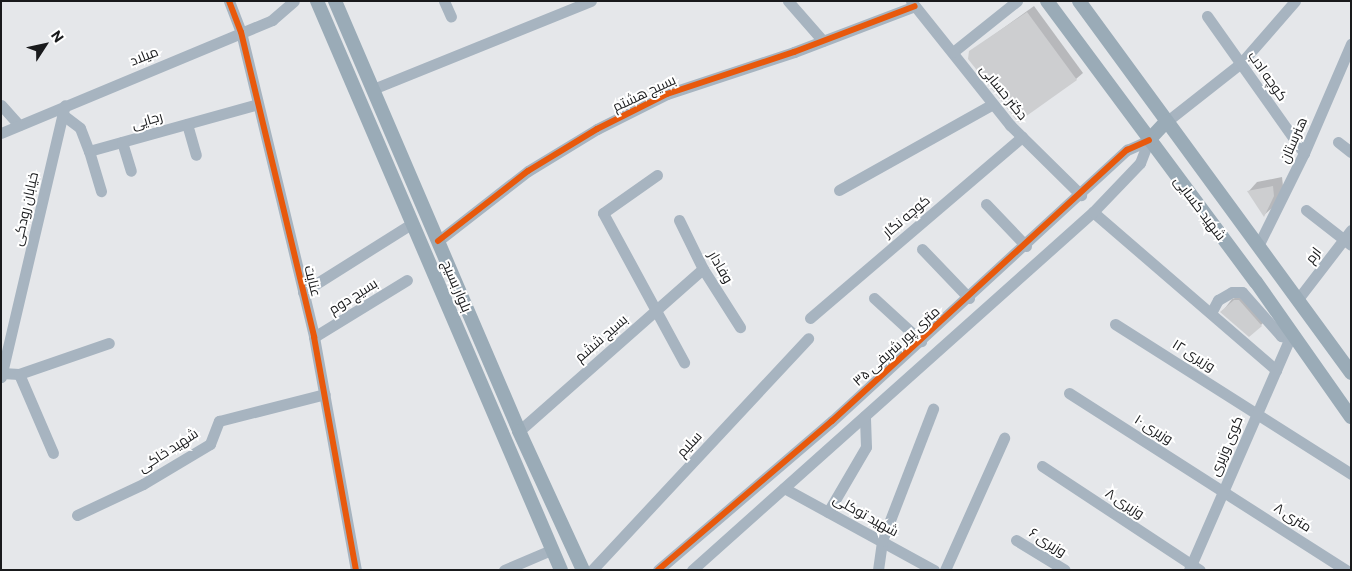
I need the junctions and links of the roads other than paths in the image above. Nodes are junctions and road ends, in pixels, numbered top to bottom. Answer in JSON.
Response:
{"nodes":[{"id":1,"x":229,"y":1,"type":"edge"},
{"id":2,"x":294,"y":1,"type":"edge"},
{"id":3,"x":317,"y":1,"type":"edge"},
{"id":4,"x":335,"y":1,"type":"edge"},
{"id":5,"x":444,"y":1,"type":"edge"},
{"id":6,"x":591,"y":1,"type":"edge"},
{"id":7,"x":788,"y":1,"type":"edge"},
{"id":8,"x":1018,"y":1,"type":"edge"},
{"id":9,"x":1047,"y":1,"type":"edge"},
{"id":10,"x":1079,"y":1,"type":"edge"},
{"id":11,"x":1295,"y":1,"type":"edge"},
{"id":12,"x":913,"y":3,"type":"edge"},
{"id":13,"x":1207,"y":16,"type":"dead end"},
{"id":14,"x":451,"y":17,"type":"dead end"},
{"id":15,"x":241,"y":32,"type":"junction"},
{"id":16,"x":824,"y":41,"type":"junction"},
{"id":17,"x":1351,"y":44,"type":"edge"},
{"id":18,"x":952,"y":52,"type":"junction"},
{"id":19,"x":1241,"y":63,"type":"junction"},
{"id":20,"x":373,"y":89,"type":"junction"},
{"id":21,"x":258,"y":104,"type":"junction"},
{"id":22,"x":993,"y":104,"type":"junction"},
{"id":23,"x":1,"y":105,"type":"edge"},
{"id":24,"x":64,"y":110,"type":"junction"},
{"id":25,"x":1166,"y":122,"type":"junction"},
{"id":26,"x":187,"y":124,"type":"junction"},
{"id":27,"x":19,"y":125,"type":"junction"},
{"id":28,"x":1,"y":133,"type":"edge"},
{"id":29,"x":1022,"y":137,"type":"junction"},
{"id":30,"x":1149,"y":140,"type":"junction"},
{"id":31,"x":122,"y":142,"type":"junction"},
{"id":32,"x":1338,"y":142,"type":"dead end"},
{"id":33,"x":89,"y":151,"type":"junction"},
{"id":34,"x":1351,"y":152,"type":"edge"},
{"id":35,"x":1304,"y":153,"type":"junction"},
{"id":36,"x":196,"y":156,"type":"dead end"},
{"id":37,"x":132,"y":171,"type":"dead end"},
{"id":38,"x":657,"y":175,"type":"dead end"},
{"id":39,"x":839,"y":190,"type":"dead end"},
{"id":40,"x":101,"y":191,"type":"dead end"},
{"id":41,"x":1081,"y":195,"type":"junction"},
{"id":42,"x":986,"y":204,"type":"dead end"},
{"id":43,"x":1306,"y":210,"type":"dead end"},
{"id":44,"x":1093,"y":212,"type":"junction"},
{"id":45,"x":679,"y":220,"type":"dead end"},
{"id":46,"x":410,"y":224,"type":"junction"},
{"id":47,"x":1348,"y":238,"type":"edge"},
{"id":48,"x":438,"y":241,"type":"junction"},
{"id":49,"x":1026,"y":246,"type":"junction"},
{"id":50,"x":1258,"y":246,"type":"junction"},
{"id":51,"x":922,"y":249,"type":"dead end"},
{"id":52,"x":703,"y":269,"type":"junction"},
{"id":53,"x":407,"y":280,"type":"dead end"},
{"id":54,"x":303,"y":292,"type":"junction"},
{"id":55,"x":874,"y":298,"type":"dead end"},
{"id":56,"x":968,"y":298,"type":"junction"},
{"id":57,"x":1298,"y":299,"type":"junction"},
{"id":58,"x":656,"y":310,"type":"junction"},
{"id":59,"x":1211,"y":313,"type":"junction"},
{"id":60,"x":810,"y":318,"type":"dead end"},
{"id":61,"x":1115,"y":324,"type":"dead end"},
{"id":62,"x":740,"y":327,"type":"dead end"},
{"id":63,"x":314,"y":337,"type":"junction"},
{"id":64,"x":808,"y":338,"type":"dead end"},
{"id":65,"x":1292,"y":338,"type":"junction"},
{"id":66,"x":921,"y":341,"type":"junction"},
{"id":67,"x":109,"y":343,"type":"dead end"},
{"id":68,"x":684,"y":362,"type":"dead end"},
{"id":69,"x":1276,"y":370,"type":"junction"},
{"id":70,"x":1351,"y":373,"type":"edge"},
{"id":71,"x":19,"y":374,"type":"junction"},
{"id":72,"x":2,"y":375,"type":"edge"},
{"id":73,"x":1069,"y":393,"type":"dead end"},
{"id":74,"x":326,"y":394,"type":"junction"},
{"id":75,"x":933,"y":409,"type":"dead end"},
{"id":76,"x":1258,"y":412,"type":"junction"},
{"id":77,"x":865,"y":416,"type":"junction"},
{"id":78,"x":1351,"y":417,"type":"edge"},
{"id":79,"x":519,"y":431,"type":"junction"},
{"id":80,"x":1004,"y":438,"type":"dead end"},
{"id":81,"x":53,"y":454,"type":"dead end"},
{"id":82,"x":1042,"y":466,"type":"dead end"},
{"id":83,"x":1351,"y":474,"type":"edge"},
{"id":84,"x":784,"y":488,"type":"junction"},
{"id":85,"x":1224,"y":490,"type":"junction"},
{"id":86,"x":828,"y":512,"type":"junction"},
{"id":87,"x":77,"y":515,"type":"dead end"},
{"id":88,"x":1016,"y":540,"type":"dead end"},
{"id":89,"x":882,"y":541,"type":"junction"},
{"id":90,"x":551,"y":550,"type":"junction"},
{"id":91,"x":1193,"y":568,"type":"edge"},
{"id":92,"x":356,"y":570,"type":"edge"},
{"id":93,"x":504,"y":570,"type":"edge"},
{"id":94,"x":561,"y":570,"type":"edge"},
{"id":95,"x":583,"y":570,"type":"edge"},
{"id":96,"x":592,"y":570,"type":"edge"},
{"id":97,"x":658,"y":570,"type":"edge"},
{"id":98,"x":692,"y":570,"type":"edge"},
{"id":99,"x":878,"y":570,"type":"edge"},
{"id":100,"x":934,"y":570,"type":"edge"},
{"id":101,"x":945,"y":570,"type":"edge"},
{"id":102,"x":1065,"y":570,"type":"edge"},
{"id":103,"x":1346,"y":570,"type":"edge"}],
"edges":[{"from":1,"to":15,"type":"street","name":"عنایت"},
{"from":2,"to":15,"type":"street","name":"میلاد"},
{"from":3,"to":46,"type":"main road","name":"بلوار بسیج"},
{"from":4,"to":20,"type":"main road","name":"بلوار بسیج"},
{"from":5,"to":14,"type":"street"},
{"from":6,"to":20,"type":"street"},
{"from":7,"to":16,"type":"street"},
{"from":8,"to":18,"type":"street"},
{"from":9,"to":30,"type":"main road","name":"شهید کسایی"},
{"from":10,"to":25,"type":"main road","name":"شهید کسایی"},
{"from":11,"to":19,"type":"street"},
{"from":12,"to":16,"type":"street","name":"بسیج هشتم"},
{"from":12,"to":18,"type":"street","name":"دکتر حسابی"},
{"from":13,"to":19,"type":"street","name":"کوچه ادب"},
{"from":15,"to":21,"type":"street","name":"عنایت"},
{"from":15,"to":24,"type":"street","name":"میلاد"},
{"from":16,"to":48,"type":"street","name":"بسیج هشتم"},
{"from":17,"to":35,"type":"street","name":"هنرستان"},
{"from":18,"to":22,"type":"street","name":"دکتر حسابی"},
{"from":19,"to":25,"type":"street"},
{"from":19,"to":35,"type":"street","name":"کوچه ادب"},
{"from":20,"to":48,"type":"main road","name":"بلوار بسیج"},
{"from":21,"to":26,"type":"street","name":"رجایی"},
{"from":21,"to":54,"type":"street","name":"عنایت"},
{"from":22,"to":29,"type":"street","name":"دکتر حسابی"},
{"from":22,"to":39,"type":"street"},
{"from":23,"to":27,"type":"street"},
{"from":24,"to":27,"type":"street","name":"میلاد"},
{"from":24,"to":33,"type":"street"},
{"from":24,"to":72,"type":"street","name":"خیابان رودکی"},
{"from":25,"to":30,"type":"main road"},
{"from":25,"to":50,"type":"main road","name":"شهید کسایی"},
{"from":26,"to":31,"type":"street","name":"رجایی"},
{"from":26,"to":36,"type":"street"},
{"from":27,"to":28,"type":"street","name":"میلاد"},
{"from":29,"to":41,"type":"street","name":"دکتر حسابی"},
{"from":29,"to":60,"type":"street","name":"کوچه نگار"},
{"from":30,"to":41,"type":"street","name":"۳۵ متری پور شریفی"},
{"from":30,"to":44,"type":"street"},
{"from":30,"to":65,"type":"main road","name":"شهید کسایی"},
{"from":31,"to":33,"type":"street","name":"رجایی"},
{"from":31,"to":37,"type":"street"},
{"from":32,"to":34,"type":"street"},
{"from":33,"to":40,"type":"street"},
{"from":35,"to":50,"type":"street","name":"هنرستان"},
{"from":38,"to":58,"type":"street"},
{"from":41,"to":49,"type":"street","name":"۳۵ متری پور شریفی"},
{"from":42,"to":49,"type":"street"},
{"from":43,"to":47,"type":"street"},
{"from":44,"to":59,"type":"street"},
{"from":44,"to":77,"type":"street"},
{"from":45,"to":52,"type":"street","name":"وفادار"},
{"from":46,"to":54,"type":"street"},
{"from":46,"to":90,"type":"main road","name":"بلوار بسیج"},
{"from":47,"to":57,"type":"street","name":"ارم"},
{"from":48,"to":79,"type":"main road","name":"بلوار بسیج"},
{"from":49,"to":56,"type":"street","name":"۳۵ متری پور شریفی"},
{"from":50,"to":57,"type":"main road","name":"شهید کسایی"},
{"from":51,"to":56,"type":"street"},
{"from":52,"to":58,"type":"street","name":"بسیج ششم"},
{"from":52,"to":62,"type":"street","name":"وفادار"},
{"from":53,"to":63,"type":"street","name":"بسيج دوم"},
{"from":54,"to":63,"type":"street","name":"عنایت"},
{"from":55,"to":66,"type":"street"},
{"from":56,"to":66,"type":"street","name":"۳۵ متری پور شریفی"},
{"from":57,"to":70,"type":"main road","name":"شهید کسایی"},
{"from":58,"to":68,"type":"street"},
{"from":58,"to":79,"type":"street","name":"بسیج ششم"},
{"from":59,"to":65,"type":"street"},
{"from":59,"to":69,"type":"street"},
{"from":61,"to":76,"type":"street","name":"وزيری ۱۲"},
{"from":63,"to":74,"type":"street","name":"عنایت"},
{"from":64,"to":96,"type":"street","name":"سلیم"},
{"from":65,"to":69,"type":"street","name":"کوی وزیری"},
{"from":65,"to":78,"type":"main road","name":"شهید کسایی"},
{"from":66,"to":97,"type":"street","name":"۳۵ متری پور شریفی"},
{"from":67,"to":71,"type":"street"},
{"from":69,"to":76,"type":"street","name":"کوی وزیری"},
{"from":71,"to":72,"type":"street"},
{"from":71,"to":81,"type":"street"},
{"from":73,"to":85,"type":"street","name":"وزیری ۱۰"},
{"from":74,"to":87,"type":"street","name":"شهید خاکی"},
{"from":74,"to":92,"type":"street","name":"عنایت"},
{"from":75,"to":89,"type":"street"},
{"from":76,"to":83,"type":"street","name":"وزيری ۱۲"},
{"from":76,"to":85,"type":"street","name":"کوی وزیری"},
{"from":77,"to":84,"type":"street"},
{"from":77,"to":86,"type":"street"},
{"from":79,"to":95,"type":"main road","name":"بلوار بسیج"},
{"from":80,"to":101,"type":"street"},
{"from":82,"to":91,"type":"street","name":"وزیری ۸"},
{"from":84,"to":86,"type":"street","name":"شهید توکلی"},
{"from":84,"to":98,"type":"street"},
{"from":85,"to":91,"type":"street","name":"کوی وزیری"},
{"from":85,"to":103,"type":"street","name":"متری ۸"},
{"from":86,"to":89,"type":"street","name":"شهید توکلی"},
{"from":88,"to":102,"type":"street","name":"وزیری ۶"},
{"from":89,"to":99,"type":"street"},
{"from":89,"to":100,"type":"street","name":"شهید توکلی"},
{"from":90,"to":93,"type":"street"},
{"from":90,"to":94,"type":"main road","name":"بلوار بسیج"}]}
